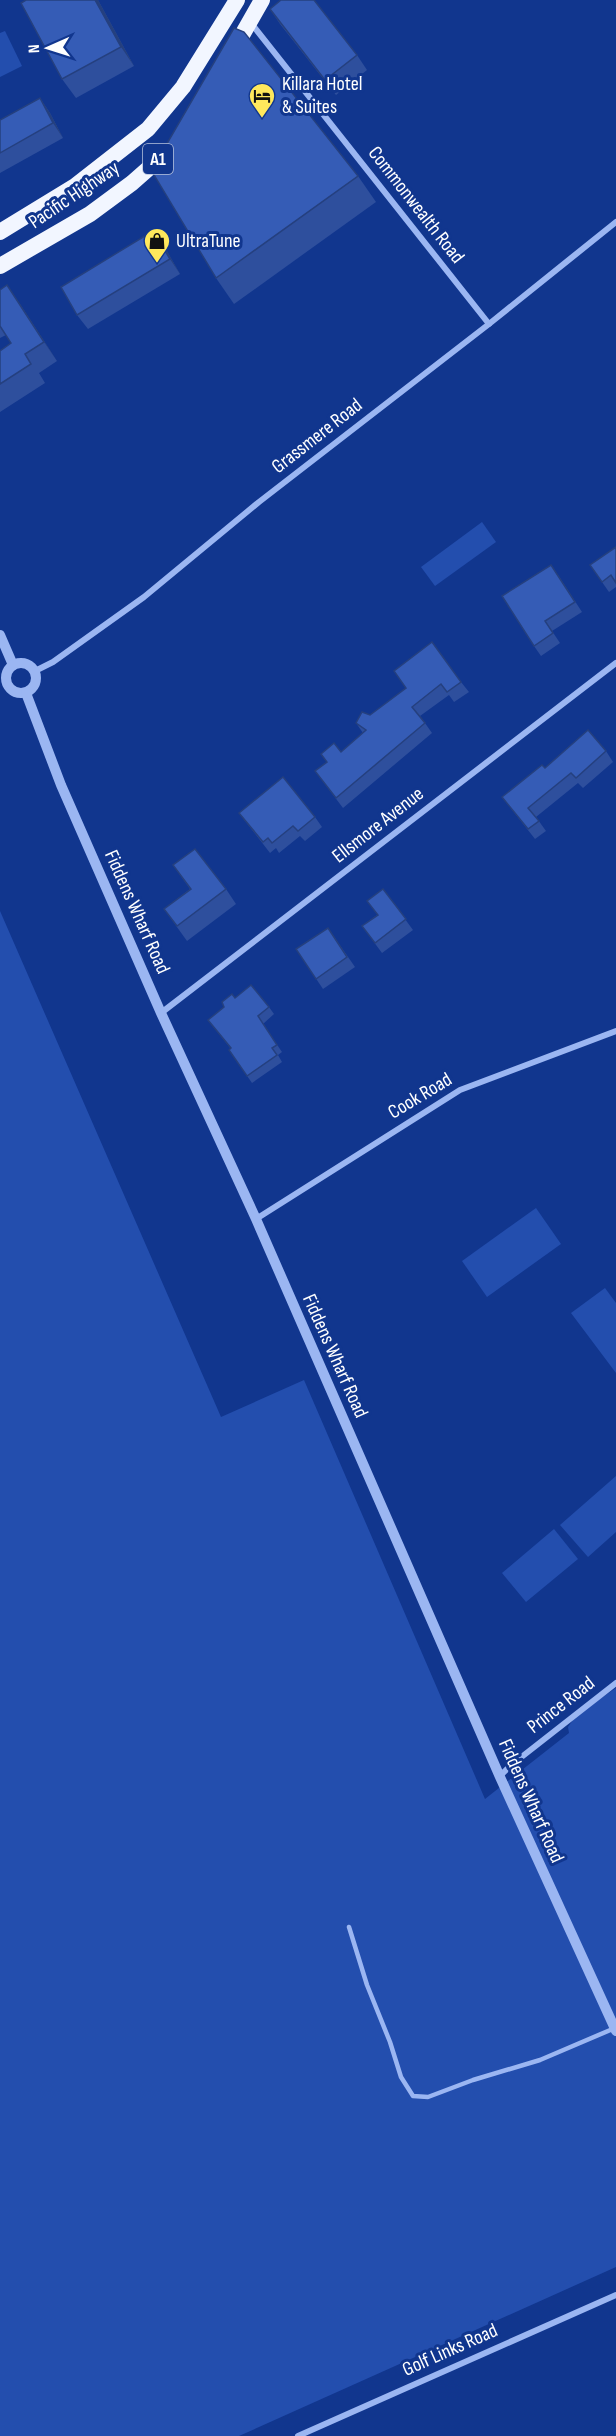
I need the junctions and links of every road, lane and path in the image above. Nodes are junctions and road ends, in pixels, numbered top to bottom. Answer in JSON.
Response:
{"nodes":[{"id":1,"x":237,"y":0,"type":"edge"},
{"id":2,"x":262,"y":0,"type":"edge"},
{"id":3,"x":250,"y":22,"type":"junction"},
{"id":4,"x":223,"y":69,"type":"edge"},
{"id":5,"x":177,"y":140,"type":"edge"},
{"id":6,"x":616,"y":222,"type":"edge"},
{"id":7,"x":0,"y":232,"type":"edge"},
{"id":8,"x":0,"y":266,"type":"edge"},
{"id":9,"x":489,"y":324,"type":"junction"},
{"id":10,"x":0,"y":636,"type":"edge"},
{"id":11,"x":616,"y":663,"type":"edge"},
{"id":12,"x":13,"y":665,"type":"junction"},
{"id":13,"x":35,"y":670,"type":"junction"},
{"id":14,"x":26,"y":693,"type":"junction"},
{"id":15,"x":161,"y":1013,"type":"junction"},
{"id":16,"x":616,"y":1031,"type":"edge"},
{"id":17,"x":256,"y":1219,"type":"junction"},
{"id":18,"x":616,"y":1683,"type":"edge"},
{"id":19,"x":500,"y":1777,"type":"junction"},
{"id":20,"x":349,"y":1927,"type":"dead end"},
{"id":21,"x":615,"y":2030,"type":"edge"},
{"id":22,"x":616,"y":2295,"type":"edge"},
{"id":23,"x":298,"y":2436,"type":"edge"}],
"edges":[{"from":1,"to":7,"type":"highway","name":"Pacific Highway","number":"A1"},
{"from":2,"to":3,"type":"highway"},
{"from":3,"to":4,"type":"highway"},
{"from":3,"to":9,"type":"street","name":"Commonwealth Road"},
{"from":5,"to":8,"type":"highway","name":"Pacific Highway","number":"A1"},
{"from":6,"to":9,"type":"street","name":"Grassmere Road"},
{"from":9,"to":13,"type":"street","name":"Grassmere Road"},
{"from":10,"to":12,"type":"street"},
{"from":11,"to":15,"type":"street","name":"Ellsmore Avenue"},
{"from":12,"to":13,"type":"street"},
{"from":12,"to":14,"type":"street"},
{"from":13,"to":14,"type":"street"},
{"from":14,"to":15,"type":"street","name":"Fiddens Wharf Road"},
{"from":15,"to":17,"type":"street","name":"Fiddens Wharf Road"},
{"from":16,"to":17,"type":"street","name":"Cook Road"},
{"from":17,"to":19,"type":"street","name":"Fiddens Wharf Road"},
{"from":18,"to":19,"type":"street","name":"Prince Road"},
{"from":19,"to":21,"type":"street","name":"Fiddens Wharf Road"},
{"from":20,"to":21,"type":"lane"},
{"from":22,"to":23,"type":"street","name":"Golf Links Road"}]}
